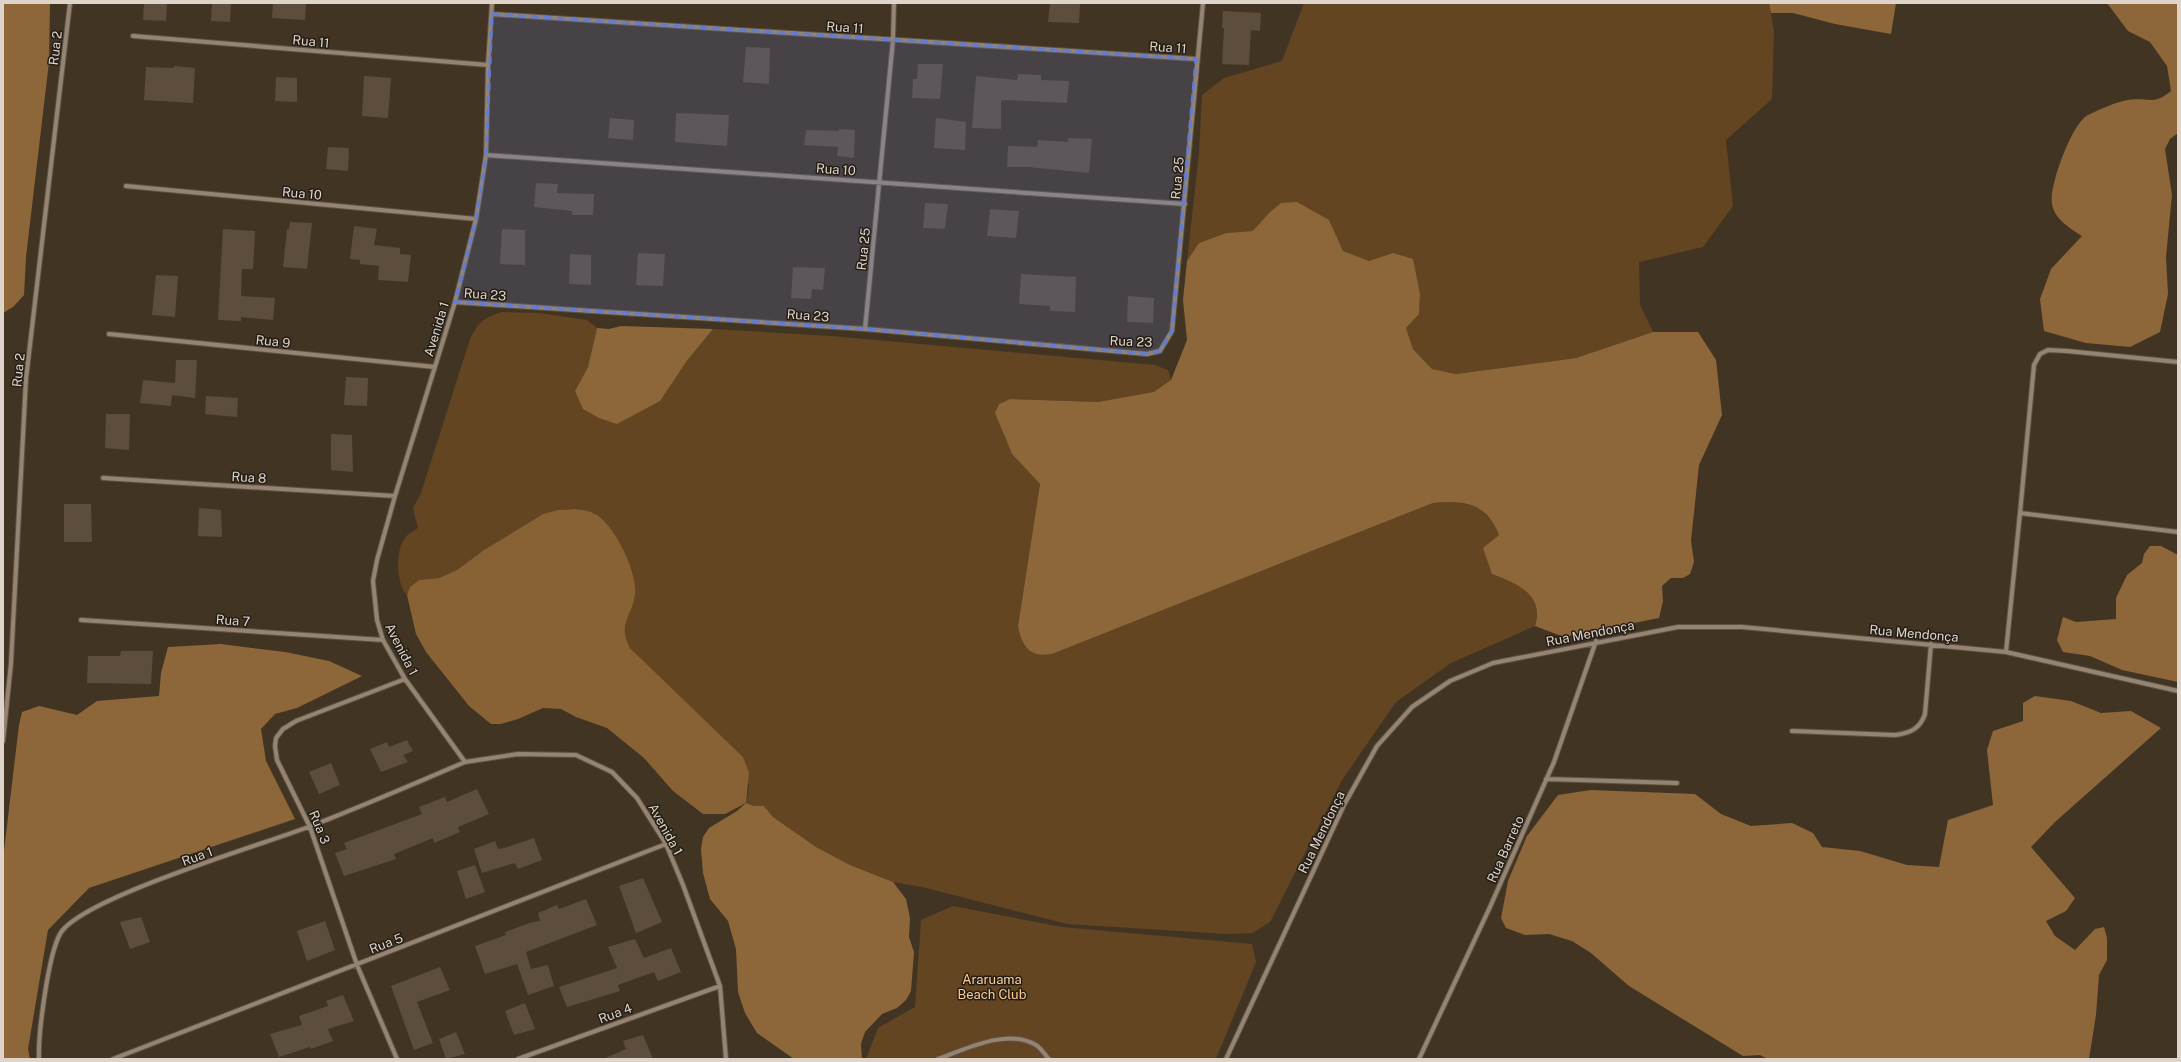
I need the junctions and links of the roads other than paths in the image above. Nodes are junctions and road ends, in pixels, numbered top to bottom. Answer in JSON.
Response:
{"nodes":[{"id":1,"x":70,"y":3,"type":"edge"},
{"id":2,"x":492,"y":3,"type":"edge"},
{"id":3,"x":894,"y":3,"type":"edge"},
{"id":4,"x":1203,"y":3,"type":"edge"},
{"id":5,"x":492,"y":14,"type":"junction"},
{"id":6,"x":133,"y":36,"type":"dead end"},
{"id":7,"x":893,"y":40,"type":"junction"},
{"id":8,"x":1196,"y":59,"type":"junction"},
{"id":9,"x":488,"y":66,"type":"junction"},
{"id":10,"x":486,"y":155,"type":"junction"},
{"id":11,"x":880,"y":182,"type":"junction"},
{"id":12,"x":126,"y":186,"type":"dead end"},
{"id":13,"x":1185,"y":204,"type":"junction"},
{"id":14,"x":476,"y":219,"type":"junction"},
{"id":15,"x":455,"y":302,"type":"junction"},
{"id":16,"x":865,"y":329,"type":"junction"},
{"id":17,"x":109,"y":334,"type":"dead end"},
{"id":18,"x":1160,"y":351,"type":"joint"},
{"id":19,"x":2178,"y":362,"type":"edge"},
{"id":20,"x":435,"y":367,"type":"junction"},
{"id":21,"x":103,"y":478,"type":"dead end"},
{"id":22,"x":395,"y":496,"type":"junction"},
{"id":23,"x":2020,"y":513,"type":"junction"},
{"id":24,"x":2178,"y":532,"type":"edge"},
{"id":25,"x":81,"y":620,"type":"dead end"},
{"id":26,"x":383,"y":640,"type":"junction"},
{"id":27,"x":1596,"y":642,"type":"junction"},
{"id":28,"x":1931,"y":644,"type":"junction"},
{"id":29,"x":2006,"y":652,"type":"junction"},
{"id":30,"x":405,"y":679,"type":"junction"},
{"id":31,"x":2178,"y":691,"type":"edge"},
{"id":32,"x":1792,"y":731,"type":"dead end"},
{"id":33,"x":3,"y":741,"type":"edge"},
{"id":34,"x":465,"y":762,"type":"junction"},
{"id":35,"x":1546,"y":779,"type":"junction"},
{"id":36,"x":1676,"y":783,"type":"dead end"},
{"id":37,"x":310,"y":827,"type":"junction"},
{"id":38,"x":666,"y":844,"type":"junction"},
{"id":39,"x":357,"y":965,"type":"junction"},
{"id":40,"x":720,"y":986,"type":"junction"},
{"id":41,"x":39,"y":1059,"type":"edge"},
{"id":42,"x":113,"y":1059,"type":"edge"},
{"id":43,"x":397,"y":1059,"type":"edge"},
{"id":44,"x":518,"y":1059,"type":"edge"},
{"id":45,"x":726,"y":1059,"type":"edge"},
{"id":46,"x":938,"y":1059,"type":"edge"},
{"id":47,"x":1049,"y":1059,"type":"edge"},
{"id":48,"x":1226,"y":1059,"type":"edge"},
{"id":49,"x":1419,"y":1059,"type":"edge"}],
"edges":[{"from":1,"to":33,"type":"street","name":"Rua 2"},
{"from":2,"to":5,"type":"street","name":"Avenida 1"},
{"from":3,"to":7,"type":"street","name":"Rua 25"},
{"from":4,"to":8,"type":"street","name":"Rua 25"},
{"from":5,"to":7,"type":"street","name":"Rua 11"},
{"from":5,"to":9,"type":"street","name":"Avenida 1"},
{"from":6,"to":9,"type":"street","name":"Rua 11"},
{"from":7,"to":8,"type":"street","name":"Rua 11"},
{"from":7,"to":11,"type":"street","name":"Rua 25"},
{"from":8,"to":13,"type":"street","name":"Rua 25"},
{"from":9,"to":10,"type":"street","name":"Avenida 1"},
{"from":10,"to":11,"type":"street","name":"Rua 10"},
{"from":10,"to":14,"type":"street","name":"Avenida 1"},
{"from":11,"to":13,"type":"street","name":"Rua 10"},
{"from":11,"to":16,"type":"street","name":"Rua 25"},
{"from":12,"to":14,"type":"street","name":"Rua 10"},
{"from":13,"to":18,"type":"street","name":"Rua 25"},
{"from":14,"to":15,"type":"street","name":"Avenida 1"},
{"from":15,"to":16,"type":"street","name":"Rua 23"},
{"from":15,"to":20,"type":"street","name":"Avenida 1"},
{"from":16,"to":18,"type":"street","name":"Rua 23"},
{"from":17,"to":20,"type":"street","name":"Rua 9"},
{"from":19,"to":23,"type":"street"},
{"from":20,"to":22,"type":"street","name":"Avenida 1"},
{"from":21,"to":22,"type":"street","name":"Rua 8"},
{"from":22,"to":26,"type":"street","name":"Avenida 1"},
{"from":23,"to":24,"type":"street"},
{"from":23,"to":29,"type":"street"},
{"from":25,"to":26,"type":"street","name":"Rua 7"},
{"from":26,"to":30,"type":"street","name":"Avenida 1"},
{"from":27,"to":28,"type":"street","name":"Rua Mendonça"},
{"from":27,"to":35,"type":"street","name":"Rua Barreto"},
{"from":27,"to":48,"type":"street","name":"Rua Mendonça"},
{"from":28,"to":29,"type":"street","name":"Rua Mendonça"},
{"from":28,"to":32,"type":"street"},
{"from":29,"to":31,"type":"street","name":"Rua Mendonça"},
{"from":30,"to":34,"type":"street","name":"Avenida 1"},
{"from":30,"to":37,"type":"street","name":"Rua 3"},
{"from":34,"to":37,"type":"street","name":"Rua 1"},
{"from":34,"to":38,"type":"street","name":"Avenida 1"},
{"from":35,"to":36,"type":"street"},
{"from":35,"to":49,"type":"street","name":"Rua Barreto"},
{"from":37,"to":39,"type":"street","name":"Rua 3"},
{"from":37,"to":41,"type":"street","name":"Rua 1"},
{"from":38,"to":39,"type":"street","name":"Rua 5"},
{"from":38,"to":40,"type":"street","name":"Avenida 1"},
{"from":39,"to":42,"type":"street","name":"Rua 5"},
{"from":39,"to":43,"type":"street","name":"Rua 3"},
{"from":40,"to":44,"type":"street","name":"Rua 4"},
{"from":40,"to":45,"type":"street","name":"Avenida 1"},
{"from":46,"to":47,"type":"street"}]}
